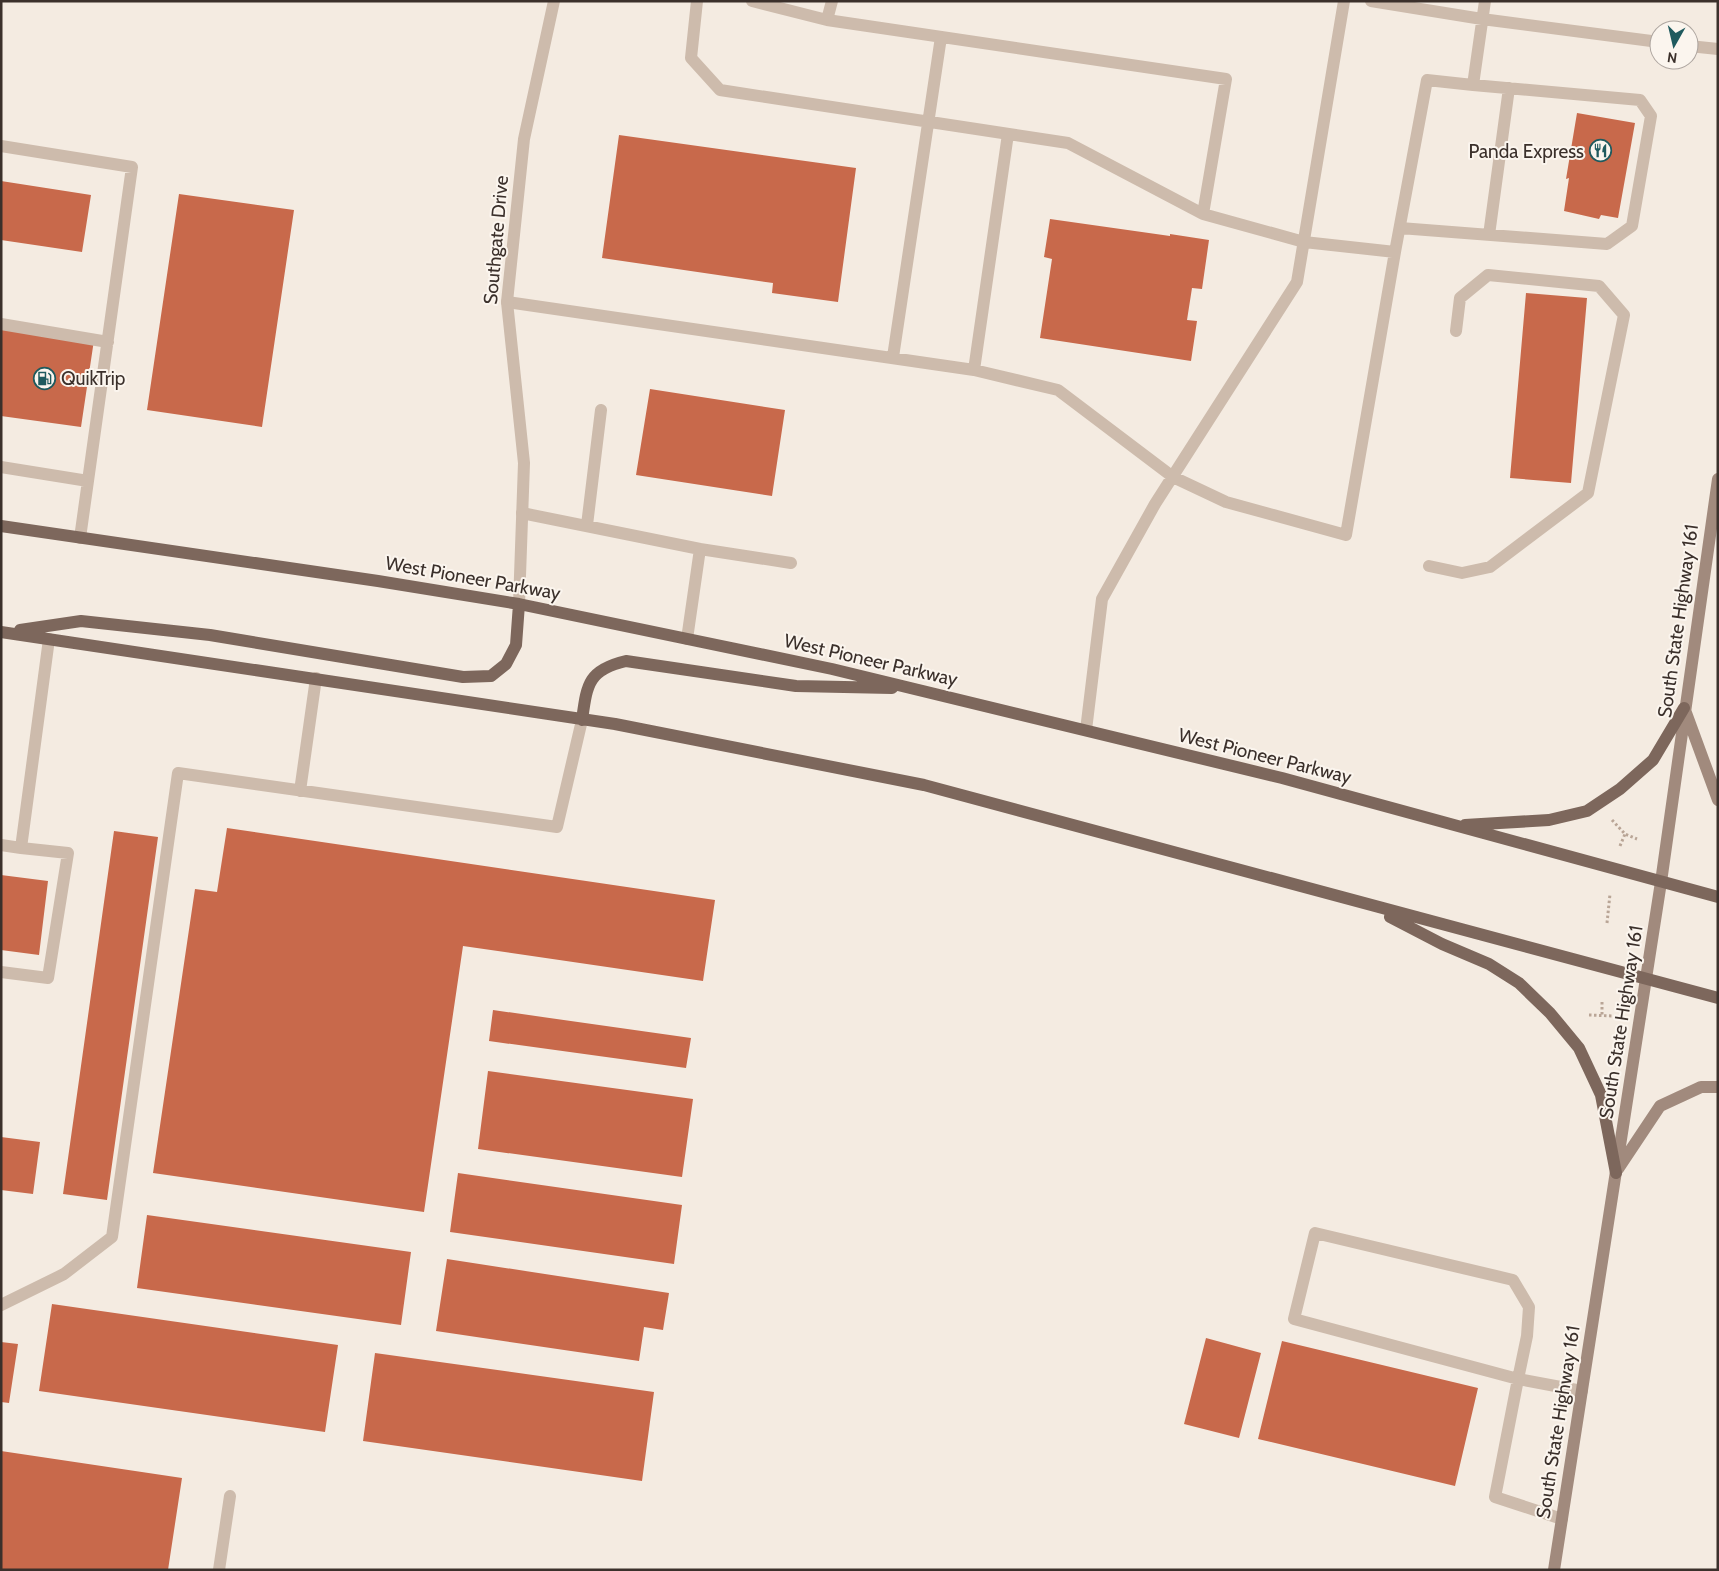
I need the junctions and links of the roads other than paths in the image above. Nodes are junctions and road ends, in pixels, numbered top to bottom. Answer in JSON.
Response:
{"nodes":[{"id":1,"x":554,"y":1,"type":"edge"},
{"id":2,"x":697,"y":1,"type":"edge"},
{"id":3,"x":752,"y":1,"type":"edge"},
{"id":4,"x":832,"y":1,"type":"edge"},
{"id":5,"x":1344,"y":1,"type":"edge"},
{"id":6,"x":1371,"y":1,"type":"edge"},
{"id":7,"x":1485,"y":1,"type":"edge"},
{"id":8,"x":828,"y":20,"type":"junction"},
{"id":9,"x":1482,"y":20,"type":"junction"},
{"id":10,"x":941,"y":36,"type":"junction"},
{"id":11,"x":1649,"y":41,"type":"edge"},
{"id":12,"x":1699,"y":47,"type":"edge"},
{"id":13,"x":1718,"y":49,"type":"edge"},
{"id":14,"x":1473,"y":85,"type":"junction"},
{"id":15,"x":1509,"y":88,"type":"junction"},
{"id":16,"x":928,"y":122,"type":"junction"},
{"id":17,"x":1008,"y":134,"type":"junction"},
{"id":18,"x":1,"y":146,"type":"edge"},
{"id":19,"x":1203,"y":214,"type":"junction"},
{"id":20,"x":1400,"y":228,"type":"junction"},
{"id":21,"x":1489,"y":235,"type":"junction"},
{"id":22,"x":1304,"y":242,"type":"junction"},
{"id":23,"x":1396,"y":252,"type":"junction"},
{"id":24,"x":508,"y":302,"type":"junction"},
{"id":25,"x":1,"y":324,"type":"edge"},
{"id":26,"x":1456,"y":331,"type":"dead end"},
{"id":27,"x":108,"y":342,"type":"junction"},
{"id":28,"x":893,"y":357,"type":"junction"},
{"id":29,"x":974,"y":370,"type":"junction"},
{"id":30,"x":601,"y":410,"type":"dead end"},
{"id":31,"x":1,"y":467,"type":"edge"},
{"id":32,"x":1173,"y":477,"type":"junction"},
{"id":33,"x":1718,"y":479,"type":"edge"},
{"id":34,"x":88,"y":481,"type":"junction"},
{"id":35,"x":522,"y":513,"type":"junction"},
{"id":36,"x":587,"y":525,"type":"junction"},
{"id":37,"x":1,"y":526,"type":"edge"},
{"id":38,"x":80,"y":538,"type":"junction"},
{"id":39,"x":700,"y":549,"type":"junction"},
{"id":40,"x":791,"y":563,"type":"dead end"},
{"id":41,"x":1429,"y":566,"type":"dead end"},
{"id":42,"x":519,"y":604,"type":"junction"},
{"id":43,"x":3,"y":632,"type":"edge"},
{"id":44,"x":49,"y":639,"type":"junction"},
{"id":45,"x":687,"y":639,"type":"junction"},
{"id":46,"x":316,"y":678,"type":"junction"},
{"id":47,"x":910,"y":688,"type":"junction"},
{"id":48,"x":1684,"y":708,"type":"junction"},
{"id":49,"x":582,"y":720,"type":"junction"},
{"id":50,"x":1086,"y":730,"type":"junction"},
{"id":51,"x":300,"y":791,"type":"junction"},
{"id":52,"x":1718,"y":800,"type":"edge"},
{"id":53,"x":1455,"y":826,"type":"junction"},
{"id":54,"x":1,"y":845,"type":"edge"},
{"id":55,"x":21,"y":848,"type":"junction"},
{"id":56,"x":1662,"y":882,"type":"junction"},
{"id":57,"x":1718,"y":897,"type":"edge"},
{"id":58,"x":1370,"y":906,"type":"junction"},
{"id":59,"x":1,"y":972,"type":"edge"},
{"id":60,"x":1646,"y":979,"type":"junction"},
{"id":61,"x":1718,"y":998,"type":"edge"},
{"id":62,"x":1718,"y":1087,"type":"edge"},
{"id":63,"x":1616,"y":1172,"type":"junction"},
{"id":64,"x":1,"y":1305,"type":"edge"},
{"id":65,"x":1518,"y":1378,"type":"junction"},
{"id":66,"x":1582,"y":1391,"type":"junction"},
{"id":67,"x":230,"y":1496,"type":"dead end"},
{"id":68,"x":1562,"y":1519,"type":"junction"},
{"id":69,"x":220,"y":1570,"type":"edge"},
{"id":70,"x":1554,"y":1570,"type":"edge"}],
"edges":[{"from":1,"to":24,"type":"street","name":"Southgate Drive"},
{"from":2,"to":16,"type":"street"},
{"from":3,"to":8,"type":"street"},
{"from":4,"to":8,"type":"street"},
{"from":5,"to":22,"type":"street"},
{"from":6,"to":9,"type":"street"},
{"from":7,"to":9,"type":"street"},
{"from":8,"to":10,"type":"street"},
{"from":9,"to":11,"type":"street"},
{"from":9,"to":14,"type":"street"},
{"from":10,"to":16,"type":"street"},
{"from":10,"to":19,"type":"street"},
{"from":12,"to":13,"type":"street"},
{"from":14,"to":15,"type":"street"},
{"from":14,"to":20,"type":"street"},
{"from":15,"to":21,"type":"street"},
{"from":15,"to":21,"type":"street"},
{"from":16,"to":17,"type":"street"},
{"from":16,"to":28,"type":"street"},
{"from":17,"to":19,"type":"street"},
{"from":17,"to":29,"type":"street"},
{"from":18,"to":27,"type":"street"},
{"from":19,"to":22,"type":"street"},
{"from":20,"to":21,"type":"street"},
{"from":20,"to":23,"type":"street"},
{"from":22,"to":23,"type":"street"},
{"from":22,"to":32,"type":"street"},
{"from":23,"to":32,"type":"street"},
{"from":24,"to":28,"type":"street"},
{"from":24,"to":35,"type":"street","name":"Southgate Drive"},
{"from":25,"to":27,"type":"street"},
{"from":26,"to":41,"type":"street"},
{"from":27,"to":34,"type":"street"},
{"from":28,"to":29,"type":"street"},
{"from":29,"to":32,"type":"street"},
{"from":30,"to":36,"type":"street"},
{"from":31,"to":34,"type":"street"},
{"from":32,"to":50,"type":"street"},
{"from":33,"to":48,"type":"main road","name":"South State Highway 161"},
{"from":34,"to":38,"type":"street"},
{"from":35,"to":36,"type":"street"},
{"from":35,"to":42,"type":"street","name":"Southgate Drive"},
{"from":36,"to":39,"type":"street"},
{"from":37,"to":38,"type":"main road","name":"West Pioneer Parkway"},
{"from":38,"to":42,"type":"main road","name":"West Pioneer Parkway"},
{"from":39,"to":40,"type":"street"},
{"from":39,"to":45,"type":"street"},
{"from":42,"to":43,"type":"main road"},
{"from":42,"to":45,"type":"main road","name":"West Pioneer Parkway"},
{"from":43,"to":44,"type":"main road"},
{"from":44,"to":46,"type":"main road"},
{"from":44,"to":55,"type":"street"},
{"from":45,"to":47,"type":"main road","name":"West Pioneer Parkway"},
{"from":46,"to":49,"type":"main road"},
{"from":46,"to":51,"type":"street"},
{"from":47,"to":49,"type":"main road"},
{"from":47,"to":50,"type":"main road","name":"West Pioneer Parkway"},
{"from":48,"to":52,"type":"main road"},
{"from":48,"to":53,"type":"main road"},
{"from":48,"to":56,"type":"main road","name":"South State Highway 161"},
{"from":49,"to":51,"type":"street"},
{"from":49,"to":58,"type":"main road"},
{"from":50,"to":53,"type":"main road","name":"West Pioneer Parkway"},
{"from":51,"to":64,"type":"street"},
{"from":53,"to":56,"type":"main road","name":"West Pioneer Parkway"},
{"from":54,"to":55,"type":"street"},
{"from":55,"to":59,"type":"street"},
{"from":56,"to":57,"type":"main road","name":"West Pioneer Parkway"},
{"from":56,"to":60,"type":"main road","name":"South State Highway 161"},
{"from":58,"to":60,"type":"main road"},
{"from":58,"to":63,"type":"main road"},
{"from":60,"to":61,"type":"main road"},
{"from":60,"to":63,"type":"main road","name":"South State Highway 161"},
{"from":62,"to":63,"type":"main road"},
{"from":63,"to":66,"type":"main road","name":"South State Highway 161"},
{"from":65,"to":65,"type":"street"},
{"from":65,"to":66,"type":"street"},
{"from":65,"to":68,"type":"street"},
{"from":66,"to":68,"type":"main road","name":"South State Highway 161"},
{"from":67,"to":69,"type":"street"},
{"from":68,"to":70,"type":"main road","name":"South State Highway 161"}]}
